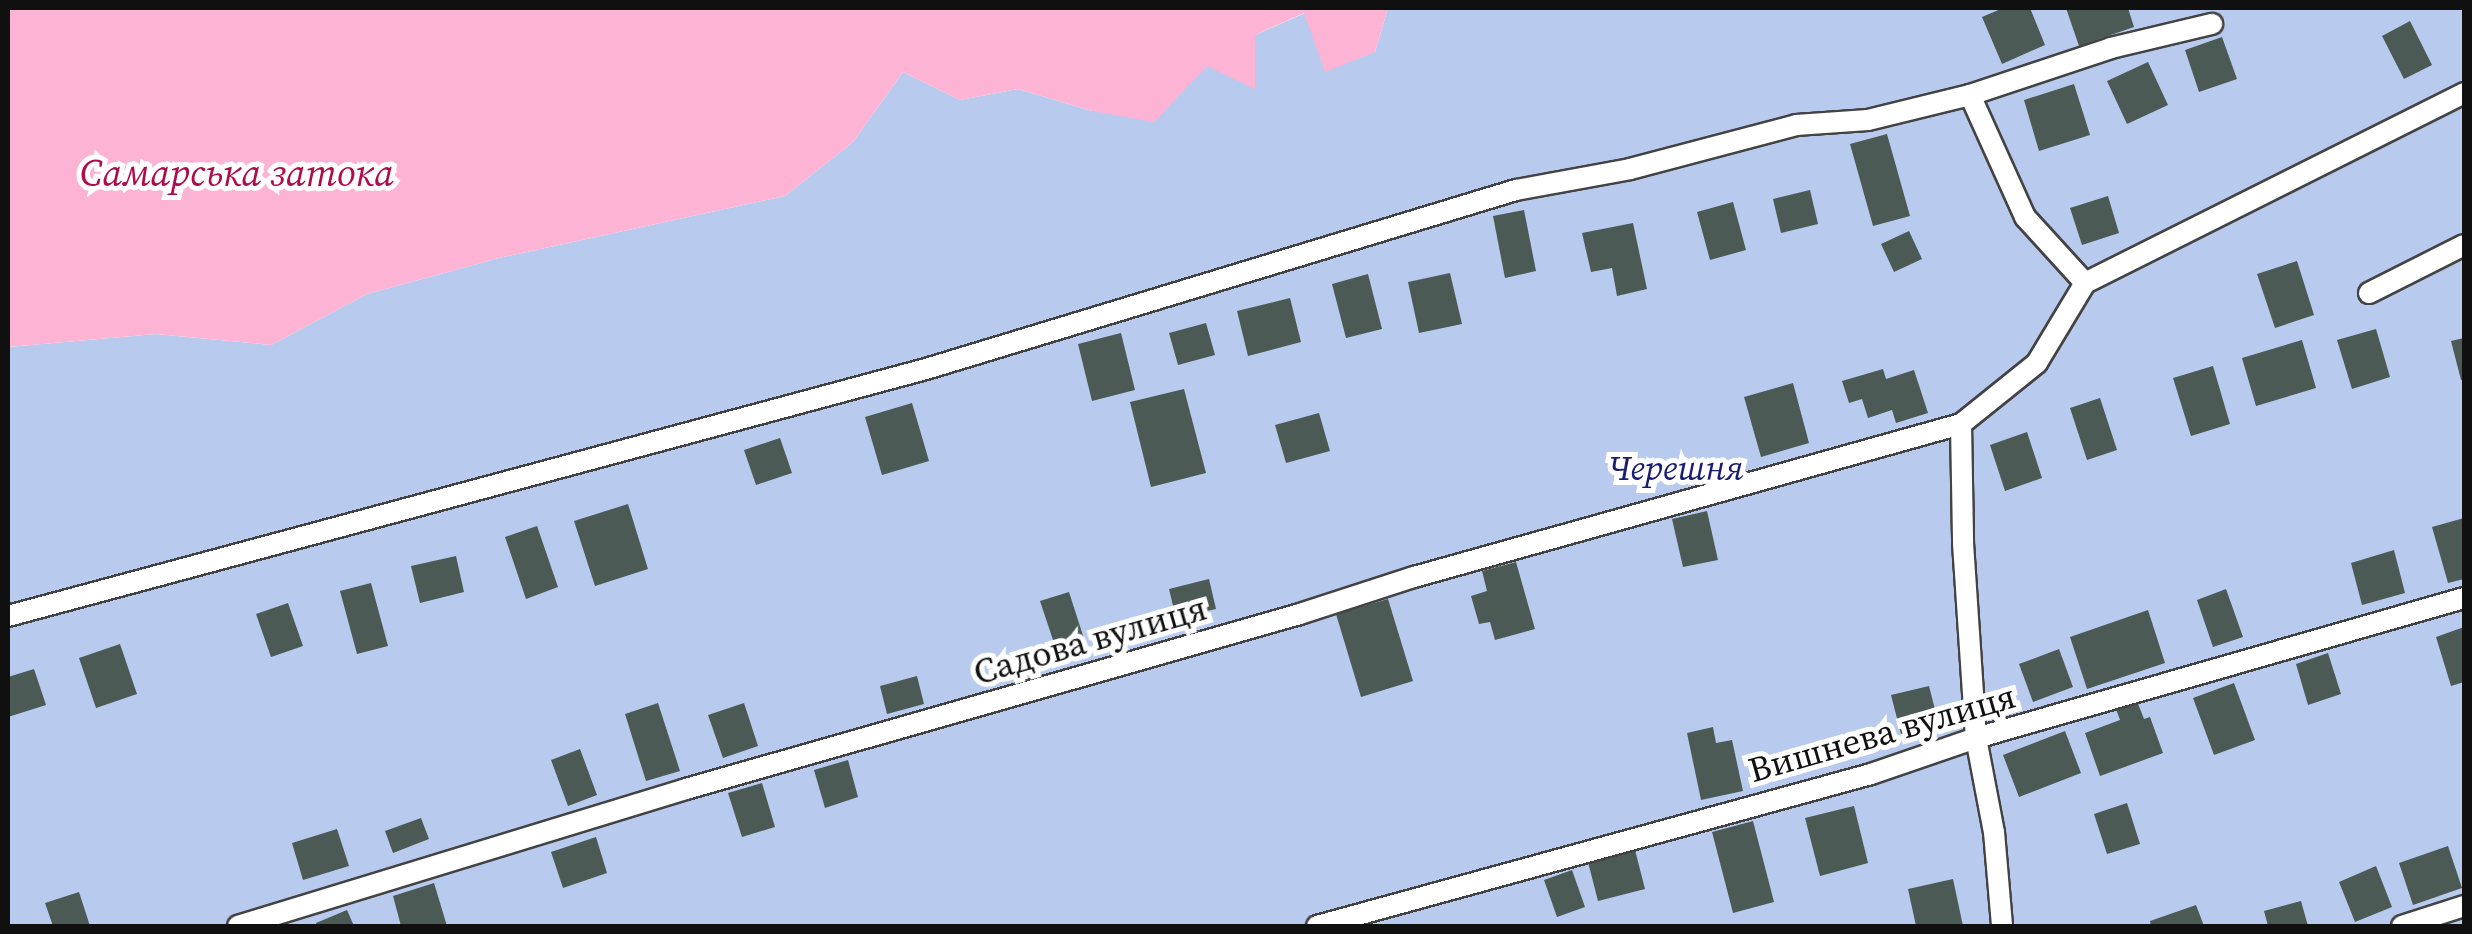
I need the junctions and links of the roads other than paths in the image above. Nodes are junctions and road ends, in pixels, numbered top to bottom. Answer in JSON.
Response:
{"nodes":[{"id":1,"x":2212,"y":24,"type":"dead end"},
{"id":2,"x":2464,"y":94,"type":"edge"},
{"id":3,"x":1970,"y":96,"type":"junction"},
{"id":4,"x":2464,"y":245,"type":"edge"},
{"id":5,"x":2085,"y":283,"type":"junction"},
{"id":6,"x":2369,"y":292,"type":"dead end"},
{"id":7,"x":1961,"y":424,"type":"junction"},
{"id":8,"x":2464,"y":598,"type":"edge"},
{"id":9,"x":8,"y":616,"type":"edge"},
{"id":10,"x":1976,"y":738,"type":"junction"},
{"id":11,"x":2464,"y":906,"type":"edge"},
{"id":12,"x":238,"y":926,"type":"edge"},
{"id":13,"x":1317,"y":926,"type":"edge"},
{"id":14,"x":2002,"y":926,"type":"edge"},
{"id":15,"x":2402,"y":926,"type":"edge"}],
"edges":[{"from":1,"to":3,"type":"lane"},
{"from":2,"to":5,"type":"lane"},
{"from":3,"to":5,"type":"lane"},
{"from":3,"to":9,"type":"lane"},
{"from":4,"to":6,"type":"lane"},
{"from":5,"to":7,"type":"lane"},
{"from":7,"to":10,"type":"lane"},
{"from":7,"to":12,"type":"lane","name":"Садова вулиця"},
{"from":8,"to":10,"type":"lane","name":"Вишнева вулиця"},
{"from":10,"to":13,"type":"lane","name":"Вишнева вулиця"},
{"from":10,"to":14,"type":"lane"},
{"from":11,"to":15,"type":"lane"}]}
